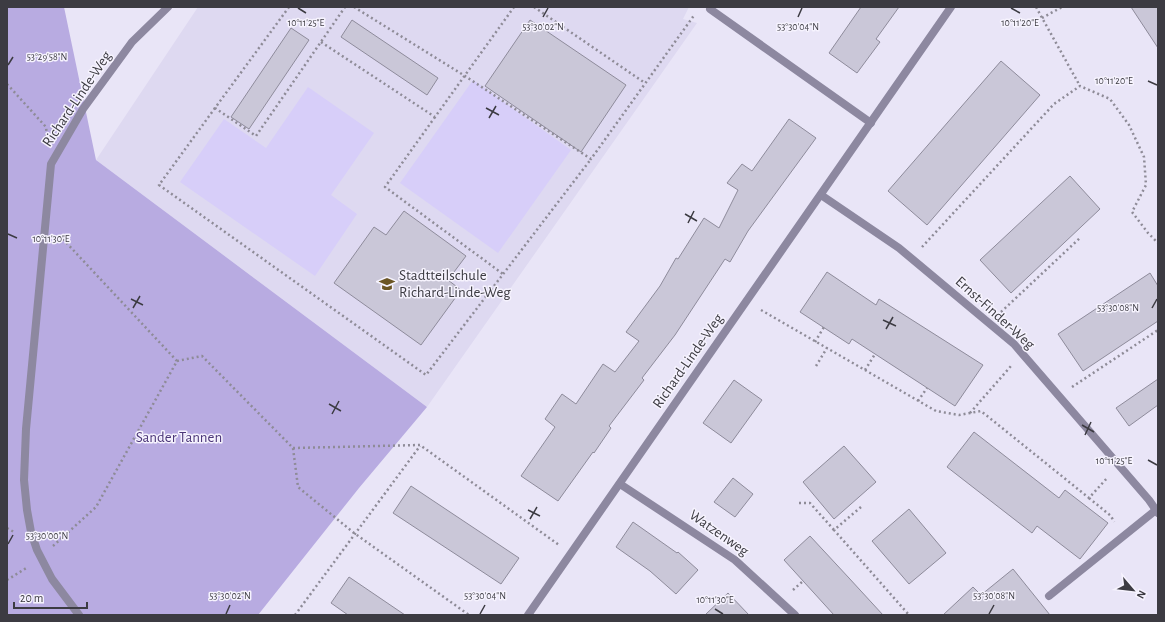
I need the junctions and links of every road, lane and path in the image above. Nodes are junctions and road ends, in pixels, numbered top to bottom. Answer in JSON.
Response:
{"nodes":[{"id":1,"x":168,"y":7,"type":"edge"},
{"id":2,"x":289,"y":7,"type":"edge"},
{"id":3,"x":345,"y":7,"type":"edge"},
{"id":4,"x":354,"y":7,"type":"edge"},
{"id":5,"x":514,"y":7,"type":"edge"},
{"id":6,"x":534,"y":7,"type":"edge"},
{"id":7,"x":711,"y":7,"type":"edge"},
{"id":8,"x":951,"y":7,"type":"edge"},
{"id":9,"x":1036,"y":7,"type":"edge"},
{"id":10,"x":1062,"y":7,"type":"edge"},
{"id":11,"x":695,"y":13,"type":"dead end"},
{"id":12,"x":1042,"y":18,"type":"junction"},
{"id":13,"x":321,"y":42,"type":"junction"},
{"id":14,"x":465,"y":76,"type":"junction"},
{"id":15,"x":645,"y":83,"type":"junction"},
{"id":16,"x":7,"y":84,"type":"edge"},
{"id":17,"x":1080,"y":86,"type":"junction"},
{"id":18,"x":215,"y":108,"type":"junction"},
{"id":19,"x":435,"y":117,"type":"junction"},
{"id":20,"x":871,"y":123,"type":"junction"},
{"id":21,"x":591,"y":159,"type":"junction"},
{"id":22,"x":51,"y":164,"type":"junction"},
{"id":23,"x":821,"y":195,"type":"junction"},
{"id":24,"x":44,"y":219,"type":"junction"},
{"id":25,"x":1081,"y":237,"type":"dead end"},
{"id":26,"x":1158,"y":243,"type":"edge"},
{"id":27,"x":911,"y":258,"type":"junction"},
{"id":28,"x":503,"y":274,"type":"junction"},
{"id":29,"x":746,"y":302,"type":"junction"},
{"id":30,"x":989,"y":324,"type":"junction"},
{"id":31,"x":824,"y":327,"type":"dead end"},
{"id":32,"x":1158,"y":330,"type":"edge"},
{"id":33,"x":815,"y":342,"type":"junction"},
{"id":34,"x":827,"y":348,"type":"junction"},
{"id":35,"x":1022,"y":353,"type":"junction"},
{"id":36,"x":875,"y":354,"type":"dead end"},
{"id":37,"x":177,"y":361,"type":"junction"},
{"id":38,"x":816,"y":366,"type":"dead end"},
{"id":39,"x":865,"y":370,"type":"junction"},
{"id":40,"x":927,"y":388,"type":"dead end"},
{"id":41,"x":1059,"y":396,"type":"junction"},
{"id":42,"x":918,"y":401,"type":"junction"},
{"id":43,"x":970,"y":413,"type":"junction"},
{"id":44,"x":420,"y":445,"type":"junction"},
{"id":45,"x":293,"y":448,"type":"junction"},
{"id":46,"x":1119,"y":465,"type":"junction"},
{"id":47,"x":620,"y":484,"type":"junction"},
{"id":48,"x":1089,"y":498,"type":"junction"},
{"id":49,"x":799,"y":503,"type":"dead end"},
{"id":50,"x":861,"y":507,"type":"dead end"},
{"id":51,"x":1157,"y":512,"type":"edge"},
{"id":52,"x":834,"y":530,"type":"junction"},
{"id":53,"x":354,"y":533,"type":"junction"},
{"id":54,"x":1112,"y":546,"type":"junction"},
{"id":55,"x":570,"y":554,"type":"junction"},
{"id":56,"x":40,"y":558,"type":"junction"},
{"id":57,"x":7,"y":580,"type":"edge"},
{"id":58,"x":1049,"y":596,"type":"dead end"},
{"id":59,"x":79,"y":615,"type":"edge"},
{"id":60,"x":295,"y":615,"type":"edge"},
{"id":61,"x":469,"y":615,"type":"edge"},
{"id":62,"x":528,"y":615,"type":"edge"},
{"id":63,"x":795,"y":615,"type":"edge"},
{"id":64,"x":909,"y":615,"type":"edge"}],
"edges":[{"from":1,"to":22,"type":"street","name":"Richard-Linde-Weg"},
{"from":2,"to":18,"type":"path"},
{"from":3,"to":13,"type":"path"},
{"from":4,"to":14,"type":"path"},
{"from":5,"to":14,"type":"path"},
{"from":6,"to":15,"type":"path"},
{"from":7,"to":20,"type":"street"},
{"from":8,"to":20,"type":"street","name":"Richard-Linde-Weg"},
{"from":9,"to":12,"type":"path"},
{"from":10,"to":12,"type":"path"},
{"from":11,"to":15,"type":"path"},
{"from":12,"to":17,"type":"path"},
{"from":13,"to":18,"type":"path"},
{"from":13,"to":19,"type":"path"},
{"from":14,"to":19,"type":"path"},
{"from":14,"to":21,"type":"path"},
{"from":15,"to":21,"type":"path"},
{"from":16,"to":22,"type":"path"},
{"from":17,"to":26,"type":"path"},
{"from":17,"to":27,"type":"path"},
{"from":18,"to":28,"type":"path"},
{"from":19,"to":28,"type":"path"},
{"from":20,"to":23,"type":"street","name":"Richard-Linde-Weg"},
{"from":21,"to":28,"type":"path"},
{"from":22,"to":24,"type":"street","name":"Richard-Linde-Weg"},
{"from":23,"to":27,"type":"street","name":"Ernst-Finder-Weg"},
{"from":23,"to":29,"type":"street","name":"Richard-Linde-Weg"},
{"from":24,"to":37,"type":"path"},
{"from":24,"to":56,"type":"street","name":"Richard-Linde-Weg"},
{"from":25,"to":30,"type":"path"},
{"from":27,"to":30,"type":"street","name":"Ernst-Finder-Weg"},
{"from":29,"to":33,"type":"path"},
{"from":29,"to":47,"type":"street","name":"Richard-Linde-Weg"},
{"from":30,"to":35,"type":"street","name":"Ernst-Finder-Weg"},
{"from":31,"to":33,"type":"path"},
{"from":32,"to":41,"type":"path"},
{"from":33,"to":34,"type":"path"},
{"from":34,"to":38,"type":"path"},
{"from":34,"to":39,"type":"path"},
{"from":35,"to":41,"type":"street","name":"Ernst-Finder-Weg"},
{"from":35,"to":43,"type":"path"},
{"from":36,"to":39,"type":"path"},
{"from":37,"to":45,"type":"path"},
{"from":37,"to":56,"type":"path"},
{"from":39,"to":42,"type":"path"},
{"from":40,"to":42,"type":"path"},
{"from":41,"to":46,"type":"street","name":"Ernst-Finder-Weg"},
{"from":42,"to":43,"type":"path"},
{"from":43,"to":48,"type":"path"},
{"from":44,"to":45,"type":"path"},
{"from":44,"to":53,"type":"path"},
{"from":44,"to":55,"type":"path"},
{"from":45,"to":53,"type":"path"},
{"from":46,"to":48,"type":"path"},
{"from":46,"to":51,"type":"street","name":"Ernst-Finder-Weg"},
{"from":47,"to":55,"type":"street","name":"Richard-Linde-Weg"},
{"from":47,"to":63,"type":"street","name":"Watzenweg"},
{"from":48,"to":54,"type":"path"},
{"from":49,"to":52,"type":"path"},
{"from":50,"to":52,"type":"path"},
{"from":51,"to":54,"type":"street"},
{"from":52,"to":64,"type":"path"},
{"from":53,"to":60,"type":"path"},
{"from":53,"to":61,"type":"path"},
{"from":54,"to":58,"type":"street"},
{"from":55,"to":62,"type":"street","name":"Richard-Linde-Weg"},
{"from":56,"to":57,"type":"path"},
{"from":56,"to":59,"type":"street","name":"Richard-Linde-Weg"}]}
